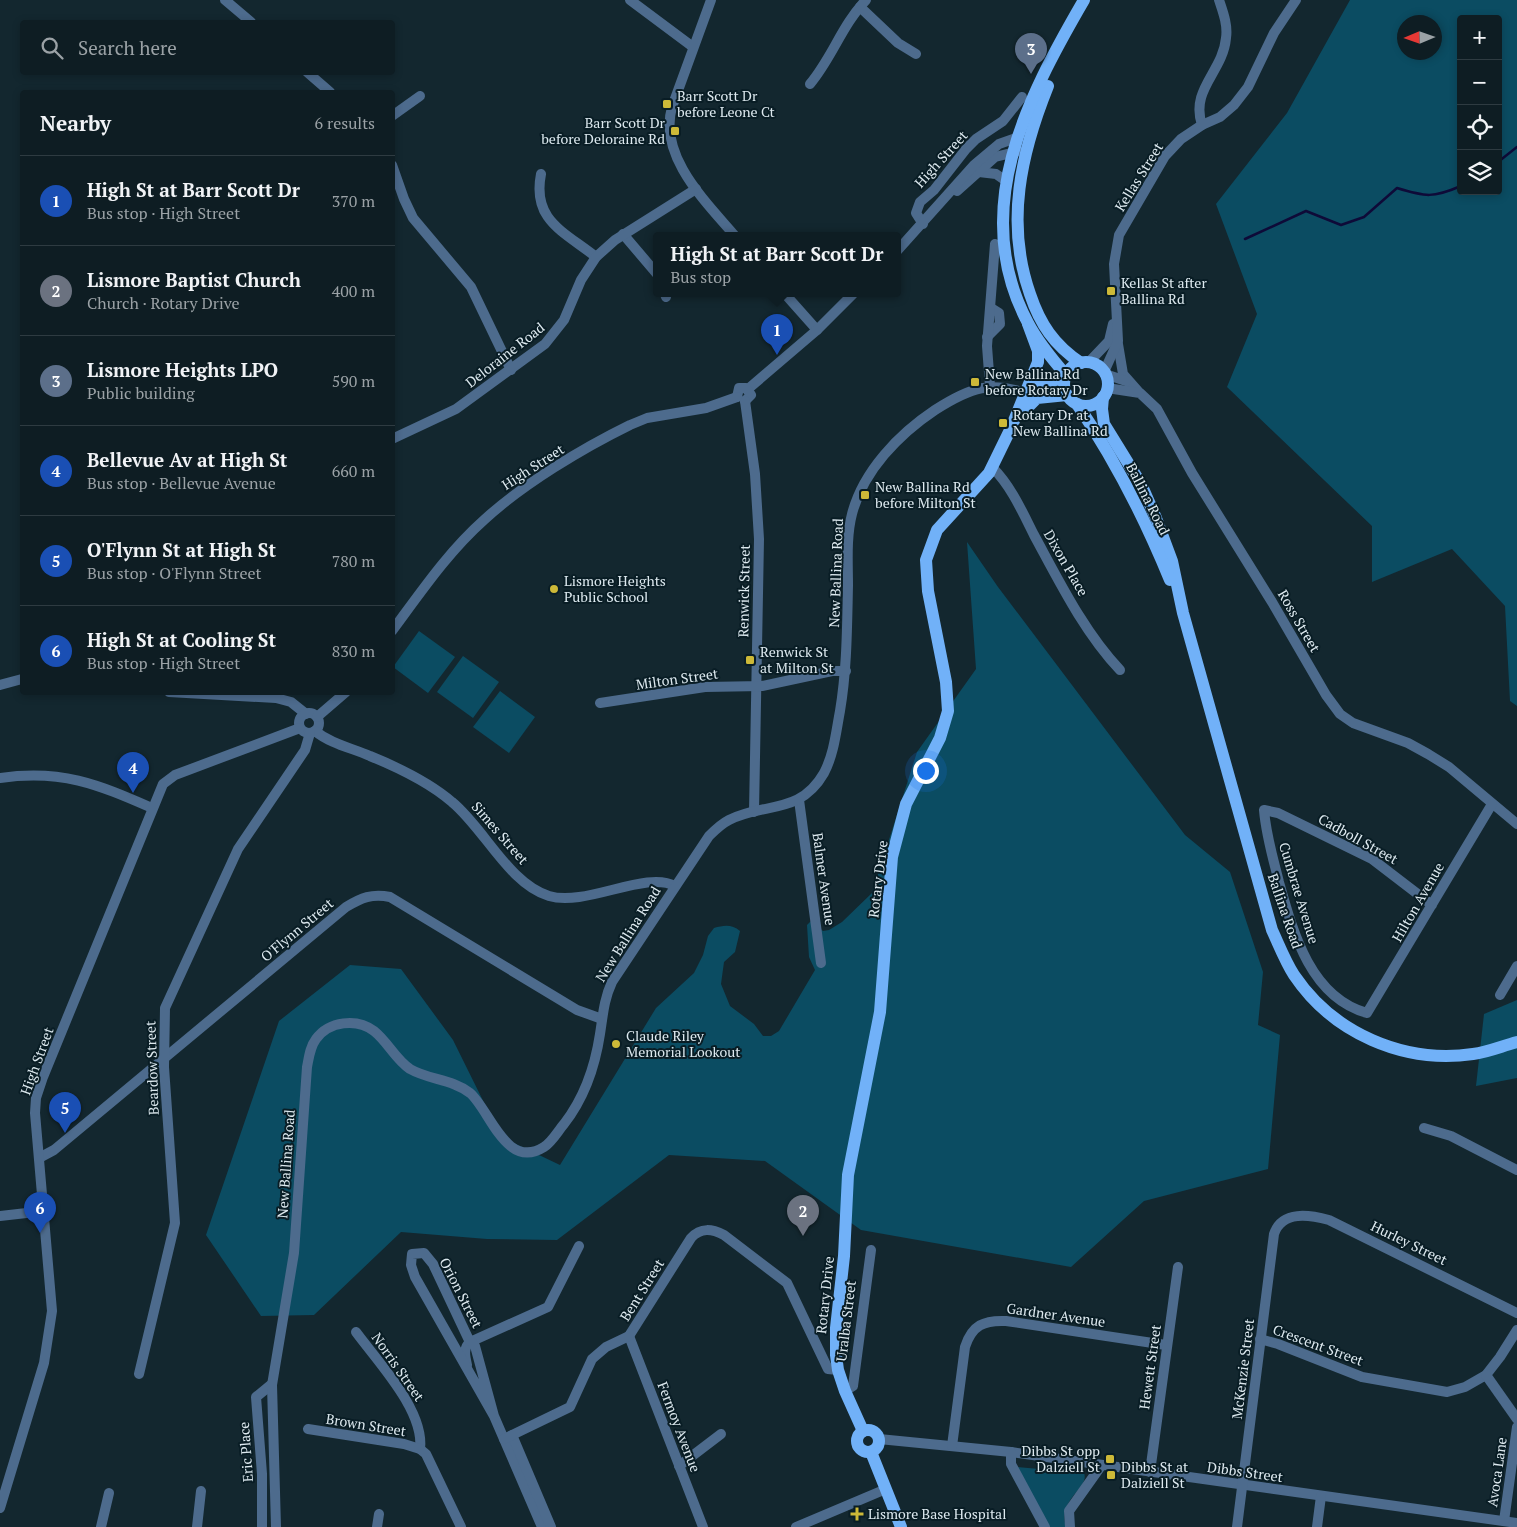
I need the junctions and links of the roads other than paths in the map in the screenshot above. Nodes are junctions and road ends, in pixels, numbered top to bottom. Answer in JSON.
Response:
{"nodes":[{"id":1,"x":225,"y":0,"type":"edge"},
{"id":2,"x":630,"y":0,"type":"edge"},
{"id":3,"x":711,"y":0,"type":"edge"},
{"id":4,"x":1084,"y":0,"type":"edge"},
{"id":5,"x":1093,"y":0,"type":"edge"},
{"id":6,"x":1219,"y":0,"type":"edge"},
{"id":7,"x":1296,"y":0,"type":"edge"},
{"id":8,"x":863,"y":3,"type":"edge"},
{"id":9,"x":248,"y":20,"type":"edge"},
{"id":10,"x":693,"y":47,"type":"junction"},
{"id":11,"x":916,"y":54,"type":"dead end"},
{"id":12,"x":310,"y":75,"type":"edge"},
{"id":13,"x":810,"y":84,"type":"dead end"},
{"id":14,"x":328,"y":90,"type":"edge"},
{"id":15,"x":420,"y":96,"type":"dead end"},
{"id":16,"x":1022,"y":97,"type":"dead end"},
{"id":17,"x":395,"y":114,"type":"edge"},
{"id":18,"x":1202,"y":125,"type":"junction"},
{"id":19,"x":1031,"y":131,"type":"junction"},
{"id":20,"x":1016,"y":138,"type":"junction"},
{"id":21,"x":1011,"y":153,"type":"junction"},
{"id":22,"x":979,"y":172,"type":"junction"},
{"id":23,"x":395,"y":174,"type":"edge"},
{"id":24,"x":541,"y":174,"type":"dead end"},
{"id":25,"x":1006,"y":181,"type":"junction"},
{"id":26,"x":696,"y":189,"type":"junction"},
{"id":27,"x":941,"y":204,"type":"junction"},
{"id":28,"x":922,"y":224,"type":"junction"},
{"id":29,"x":732,"y":232,"type":"edge"},
{"id":30,"x":623,"y":234,"type":"junction"},
{"id":31,"x":995,"y":244,"type":"dead end"},
{"id":32,"x":901,"y":247,"type":"edge"},
{"id":33,"x":596,"y":257,"type":"junction"},
{"id":34,"x":653,"y":269,"type":"edge"},
{"id":35,"x":787,"y":297,"type":"edge"},
{"id":36,"x":851,"y":297,"type":"edge"},
{"id":37,"x":1116,"y":298,"type":"junction"},
{"id":38,"x":1028,"y":324,"type":"junction"},
{"id":39,"x":817,"y":330,"type":"junction"},
{"id":40,"x":1118,"y":341,"type":"junction"},
{"id":41,"x":1085,"y":362,"type":"junction"},
{"id":42,"x":511,"y":370,"type":"junction"},
{"id":43,"x":1104,"y":373,"type":"junction"},
{"id":44,"x":1065,"y":377,"type":"junction"},
{"id":45,"x":1126,"y":381,"type":"junction"},
{"id":46,"x":990,"y":386,"type":"junction"},
{"id":47,"x":1105,"y":392,"type":"junction"},
{"id":48,"x":1024,"y":393,"type":"junction"},
{"id":49,"x":1140,"y":393,"type":"junction"},
{"id":50,"x":1037,"y":398,"type":"junction"},
{"id":51,"x":741,"y":399,"type":"junction"},
{"id":52,"x":1072,"y":400,"type":"junction"},
{"id":53,"x":1011,"y":428,"type":"junction"},
{"id":54,"x":395,"y":438,"type":"edge"},
{"id":55,"x":992,"y":467,"type":"junction"},
{"id":56,"x":1184,"y":613,"type":"junction"},
{"id":57,"x":395,"y":627,"type":"edge"},
{"id":58,"x":1120,"y":670,"type":"dead end"},
{"id":59,"x":846,"y":671,"type":"junction"},
{"id":60,"x":20,"y":680,"type":"edge"},
{"id":61,"x":0,"y":685,"type":"edge"},
{"id":62,"x":757,"y":686,"type":"junction"},
{"id":63,"x":241,"y":695,"type":"edge"},
{"id":64,"x":343,"y":695,"type":"edge"},
{"id":65,"x":600,"y":703,"type":"dead end"},
{"id":66,"x":306,"y":714,"type":"junction"},
{"id":67,"x":317,"y":718,"type":"junction"},
{"id":68,"x":300,"y":728,"type":"junction"},
{"id":69,"x":312,"y":732,"type":"junction"},
{"id":70,"x":0,"y":778,"type":"edge"},
{"id":71,"x":799,"y":800,"type":"junction"},
{"id":72,"x":1492,"y":804,"type":"junction"},
{"id":73,"x":152,"y":808,"type":"junction"},
{"id":74,"x":1264,"y":810,"type":"joint"},
{"id":75,"x":754,"y":812,"type":"junction"},
{"id":76,"x":1517,"y":824,"type":"edge"},
{"id":77,"x":675,"y":886,"type":"junction"},
{"id":78,"x":1432,"y":905,"type":"junction"},
{"id":79,"x":821,"y":963,"type":"dead end"},
{"id":80,"x":1517,"y":966,"type":"edge"},
{"id":81,"x":1500,"y":995,"type":"dead end"},
{"id":82,"x":1367,"y":1013,"type":"joint"},
{"id":83,"x":602,"y":1019,"type":"junction"},
{"id":84,"x":1517,"y":1042,"type":"edge"},
{"id":85,"x":165,"y":1058,"type":"junction"},
{"id":86,"x":1424,"y":1128,"type":"dead end"},
{"id":87,"x":39,"y":1158,"type":"junction"},
{"id":88,"x":1517,"y":1170,"type":"edge"},
{"id":89,"x":44,"y":1211,"type":"junction"},
{"id":90,"x":0,"y":1216,"type":"edge"},
{"id":91,"x":1285,"y":1219,"type":"joint"},
{"id":92,"x":580,"y":1246,"type":"dead end"},
{"id":93,"x":871,"y":1250,"type":"dead end"},
{"id":94,"x":1178,"y":1267,"type":"dead end"},
{"id":95,"x":787,"y":1283,"type":"joint"},
{"id":96,"x":1517,"y":1313,"type":"edge"},
{"id":97,"x":1517,"y":1330,"type":"edge"},
{"id":98,"x":356,"y":1332,"type":"dead end"},
{"id":99,"x":630,"y":1336,"type":"junction"},
{"id":100,"x":1260,"y":1339,"type":"junction"},
{"id":101,"x":470,"y":1342,"type":"junction"},
{"id":102,"x":1166,"y":1346,"type":"junction"},
{"id":103,"x":468,"y":1370,"type":"junction"},
{"id":104,"x":838,"y":1370,"type":"junction"},
{"id":105,"x":139,"y":1374,"type":"dead end"},
{"id":106,"x":1486,"y":1375,"type":"junction"},
{"id":107,"x":272,"y":1384,"type":"junction"},
{"id":108,"x":845,"y":1390,"type":"junction"},
{"id":109,"x":494,"y":1416,"type":"junction"},
{"id":110,"x":1517,"y":1419,"type":"edge"},
{"id":111,"x":1517,"y":1427,"type":"edge"},
{"id":112,"x":308,"y":1429,"type":"dead end"},
{"id":113,"x":863,"y":1431,"type":"junction"},
{"id":114,"x":721,"y":1434,"type":"dead end"},
{"id":115,"x":508,"y":1437,"type":"junction"},
{"id":116,"x":879,"y":1438,"type":"junction"},
{"id":117,"x":952,"y":1446,"type":"junction"},
{"id":118,"x":420,"y":1449,"type":"junction"},
{"id":119,"x":871,"y":1452,"type":"junction"},
{"id":120,"x":1011,"y":1452,"type":"junction"},
{"id":121,"x":679,"y":1466,"type":"junction"},
{"id":122,"x":1101,"y":1466,"type":"junction"},
{"id":123,"x":1150,"y":1472,"type":"junction"},
{"id":124,"x":1243,"y":1486,"type":"junction"},
{"id":125,"x":886,"y":1489,"type":"junction"},
{"id":126,"x":201,"y":1491,"type":"dead end"},
{"id":127,"x":109,"y":1493,"type":"dead end"},
{"id":128,"x":1321,"y":1496,"type":"junction"},
{"id":129,"x":0,"y":1508,"type":"edge"},
{"id":130,"x":379,"y":1514,"type":"dead end"},
{"id":131,"x":1504,"y":1521,"type":"junction"},
{"id":132,"x":1517,"y":1523,"type":"edge"},
{"id":133,"x":101,"y":1527,"type":"edge"},
{"id":134,"x":197,"y":1527,"type":"edge"},
{"id":135,"x":262,"y":1527,"type":"edge"},
{"id":136,"x":276,"y":1527,"type":"edge"},
{"id":137,"x":377,"y":1527,"type":"edge"},
{"id":138,"x":461,"y":1527,"type":"edge"},
{"id":139,"x":542,"y":1527,"type":"edge"},
{"id":140,"x":550,"y":1527,"type":"edge"},
{"id":141,"x":704,"y":1527,"type":"edge"},
{"id":142,"x":796,"y":1527,"type":"edge"},
{"id":143,"x":901,"y":1527,"type":"edge"},
{"id":144,"x":1045,"y":1527,"type":"edge"},
{"id":145,"x":1070,"y":1527,"type":"edge"},
{"id":146,"x":1237,"y":1527,"type":"edge"},
{"id":147,"x":1317,"y":1527,"type":"edge"}],
"edges":[{"from":1,"to":9,"type":"street"},
{"from":2,"to":10,"type":"street"},
{"from":3,"to":10,"type":"street"},
{"from":4,"to":20,"type":"main road"},
{"from":5,"to":19,"type":"main road"},
{"from":6,"to":18,"type":"street"},
{"from":7,"to":18,"type":"street","name":"Kellas Street"},
{"from":8,"to":11,"type":"street"},
{"from":8,"to":13,"type":"street"},
{"from":10,"to":26,"type":"street"},
{"from":12,"to":14,"type":"street"},
{"from":15,"to":17,"type":"street"},
{"from":16,"to":28,"type":"street","name":"High Street"},
{"from":18,"to":37,"type":"street","name":"Kellas Street"},
{"from":19,"to":21,"type":"street"},
{"from":19,"to":41,"type":"main road"},
{"from":20,"to":21,"type":"main road"},
{"from":20,"to":27,"type":"street"},
{"from":21,"to":22,"type":"street"},
{"from":21,"to":25,"type":"main road"},
{"from":22,"to":25,"type":"street"},
{"from":22,"to":27,"type":"street"},
{"from":23,"to":42,"type":"street"},
{"from":24,"to":33,"type":"street"},
{"from":25,"to":38,"type":"main road"},
{"from":26,"to":29,"type":"street"},
{"from":26,"to":30,"type":"street","name":"Deloraine Road"},
{"from":27,"to":28,"type":"street"},
{"from":28,"to":32,"type":"street"},
{"from":30,"to":33,"type":"street","name":"Deloraine Road"},
{"from":30,"to":34,"type":"street"},
{"from":31,"to":46,"type":"street"},
{"from":33,"to":42,"type":"street","name":"Deloraine Road"},
{"from":35,"to":39,"type":"street"},
{"from":36,"to":39,"type":"street"},
{"from":37,"to":40,"type":"street","name":"Kellas Street"},
{"from":37,"to":41,"type":"street","name":"Kellas Street"},
{"from":38,"to":44,"type":"main road"},
{"from":38,"to":48,"type":"main road","name":"Rotary Drive"},
{"from":39,"to":51,"type":"street","name":"High Street"},
{"from":40,"to":43,"type":"street","name":"Kellas Street"},
{"from":40,"to":45,"type":"street","name":"Kellas Street"},
{"from":41,"to":43,"type":"main road"},
{"from":41,"to":44,"type":"main road"},
{"from":42,"to":54,"type":"street","name":"Deloraine Road"},
{"from":43,"to":45,"type":"street"},
{"from":43,"to":47,"type":"main road"},
{"from":44,"to":48,"type":"main road"},
{"from":44,"to":52,"type":"main road"},
{"from":45,"to":49,"type":"street"},
{"from":46,"to":48,"type":"street","name":"New Ballina Road"},
{"from":46,"to":59,"type":"street","name":"New Ballina Road"},
{"from":47,"to":49,"type":"street"},
{"from":47,"to":52,"type":"main road"},
{"from":47,"to":56,"type":"main road","name":"Ballina Road"},
{"from":48,"to":50,"type":"street","name":"New Ballina Road"},
{"from":48,"to":53,"type":"main road","name":"Rotary Drive"},
{"from":49,"to":72,"type":"street","name":"Ross Street"},
{"from":50,"to":52,"type":"main road"},
{"from":50,"to":53,"type":"main road","name":"Rotary Drive"},
{"from":51,"to":57,"type":"street","name":"High Street"},
{"from":51,"to":62,"type":"street","name":"Renwick Street"},
{"from":52,"to":56,"type":"main road","name":"Ballina Road"},
{"from":53,"to":55,"type":"main road","name":"Rotary Drive"},
{"from":55,"to":58,"type":"street","name":"Dixon Place"},
{"from":55,"to":104,"type":"main road","name":"Rotary Drive"},
{"from":56,"to":84,"type":"main road","name":"Ballina Road"},
{"from":59,"to":62,"type":"street","name":"Milton Street"},
{"from":59,"to":71,"type":"street","name":"New Ballina Road"},
{"from":60,"to":61,"type":"street"},
{"from":62,"to":65,"type":"street","name":"Milton Street"},
{"from":62,"to":75,"type":"street","name":"Renwick Street"},
{"from":63,"to":66,"type":"street"},
{"from":64,"to":67,"type":"street"},
{"from":66,"to":67,"type":"street"},
{"from":66,"to":68,"type":"street"},
{"from":67,"to":69,"type":"street"},
{"from":68,"to":69,"type":"street"},
{"from":68,"to":73,"type":"street","name":"High Street"},
{"from":69,"to":77,"type":"street","name":"Simes Street"},
{"from":69,"to":85,"type":"street","name":"Beardow Street"},
{"from":70,"to":73,"type":"street"},
{"from":71,"to":75,"type":"street","name":"New Ballina Road"},
{"from":71,"to":79,"type":"street","name":"Balmer Avenue"},
{"from":72,"to":76,"type":"street","name":"Ross Street"},
{"from":72,"to":78,"type":"street","name":"Hilton Avenue"},
{"from":73,"to":87,"type":"street","name":"High Street"},
{"from":74,"to":78,"type":"street","name":"Cadboll Street"},
{"from":74,"to":82,"type":"street","name":"Cumbrae Avenue"},
{"from":75,"to":77,"type":"street","name":"New Ballina Road"},
{"from":77,"to":83,"type":"street","name":"New Ballina Road"},
{"from":78,"to":82,"type":"street","name":"Hilton Avenue"},
{"from":80,"to":81,"type":"street"},
{"from":83,"to":85,"type":"street","name":"O'Flynn Street"},
{"from":83,"to":107,"type":"street","name":"New Ballina Road"},
{"from":85,"to":87,"type":"street","name":"O'Flynn Street"},
{"from":85,"to":105,"type":"street","name":"Beardow Street"},
{"from":86,"to":88,"type":"street"},
{"from":87,"to":89,"type":"street","name":"High Street"},
{"from":89,"to":90,"type":"street"},
{"from":89,"to":129,"type":"street","name":"High Street"},
{"from":91,"to":96,"type":"street","name":"Hurley Street"},
{"from":91,"to":100,"type":"street","name":"McKenzie Street"},
{"from":92,"to":101,"type":"street"},
{"from":93,"to":108,"type":"street","name":"Uralba Street"},
{"from":94,"to":102,"type":"street","name":"Hewett Street"},
{"from":95,"to":99,"type":"street","name":"Bent Street"},
{"from":95,"to":104,"type":"street","name":"Uralba Street"},
{"from":97,"to":106,"type":"street","name":"Crescent Street"},
{"from":98,"to":118,"type":"street","name":"Norris Street"},
{"from":99,"to":115,"type":"street","name":"Bent Street"},
{"from":99,"to":121,"type":"street","name":"Fermoy Avenue"},
{"from":100,"to":106,"type":"street","name":"Crescent Street"},
{"from":100,"to":124,"type":"street","name":"McKenzie Street"},
{"from":101,"to":103,"type":"street"},
{"from":101,"to":103,"type":"street","name":"Orion Street"},
{"from":101,"to":109,"type":"street","name":"Orion Street"},
{"from":102,"to":117,"type":"street","name":"Gardner Avenue"},
{"from":102,"to":123,"type":"street","name":"Hewett Street"},
{"from":103,"to":109,"type":"street","name":"Orion Street"},
{"from":104,"to":108,"type":"main road","name":"Uralba Street"},
{"from":106,"to":110,"type":"street","name":"Avoca Lane"},
{"from":107,"to":135,"type":"street","name":"Eric Place"},
{"from":107,"to":136,"type":"street","name":"New Ballina Road"},
{"from":108,"to":113,"type":"main road","name":"Uralba Street"},
{"from":109,"to":115,"type":"street","name":"Orion Street"},
{"from":111,"to":131,"type":"street","name":"Avoca Lane"},
{"from":112,"to":118,"type":"street","name":"Brown Street"},
{"from":113,"to":116,"type":"main road"},
{"from":113,"to":119,"type":"main road","name":"Uralba Street"},
{"from":114,"to":121,"type":"street"},
{"from":115,"to":139,"type":"street","name":"Orion Street"},
{"from":115,"to":140,"type":"street"},
{"from":116,"to":117,"type":"street","name":"Dibbs Street"},
{"from":116,"to":119,"type":"main road"},
{"from":117,"to":120,"type":"street","name":"Dibbs Street"},
{"from":118,"to":138,"type":"street","name":"Norris Street"},
{"from":119,"to":125,"type":"main road","name":"Uralba Street"},
{"from":120,"to":122,"type":"street","name":"Dibbs Street"},
{"from":120,"to":144,"type":"street"},
{"from":121,"to":141,"type":"street","name":"Fermoy Avenue"},
{"from":122,"to":123,"type":"street","name":"Dibbs Street"},
{"from":122,"to":145,"type":"street"},
{"from":123,"to":124,"type":"street","name":"Dibbs Street"},
{"from":124,"to":128,"type":"street","name":"Dibbs Street"},
{"from":124,"to":146,"type":"street","name":"McKenzie Street"},
{"from":125,"to":142,"type":"street"},
{"from":125,"to":143,"type":"main road","name":"Uralba Street"},
{"from":126,"to":134,"type":"street"},
{"from":127,"to":133,"type":"street"},
{"from":128,"to":131,"type":"street","name":"Dibbs Street"},
{"from":128,"to":147,"type":"street"},
{"from":130,"to":137,"type":"street"},
{"from":131,"to":132,"type":"street","name":"Dibbs Street"}]}
